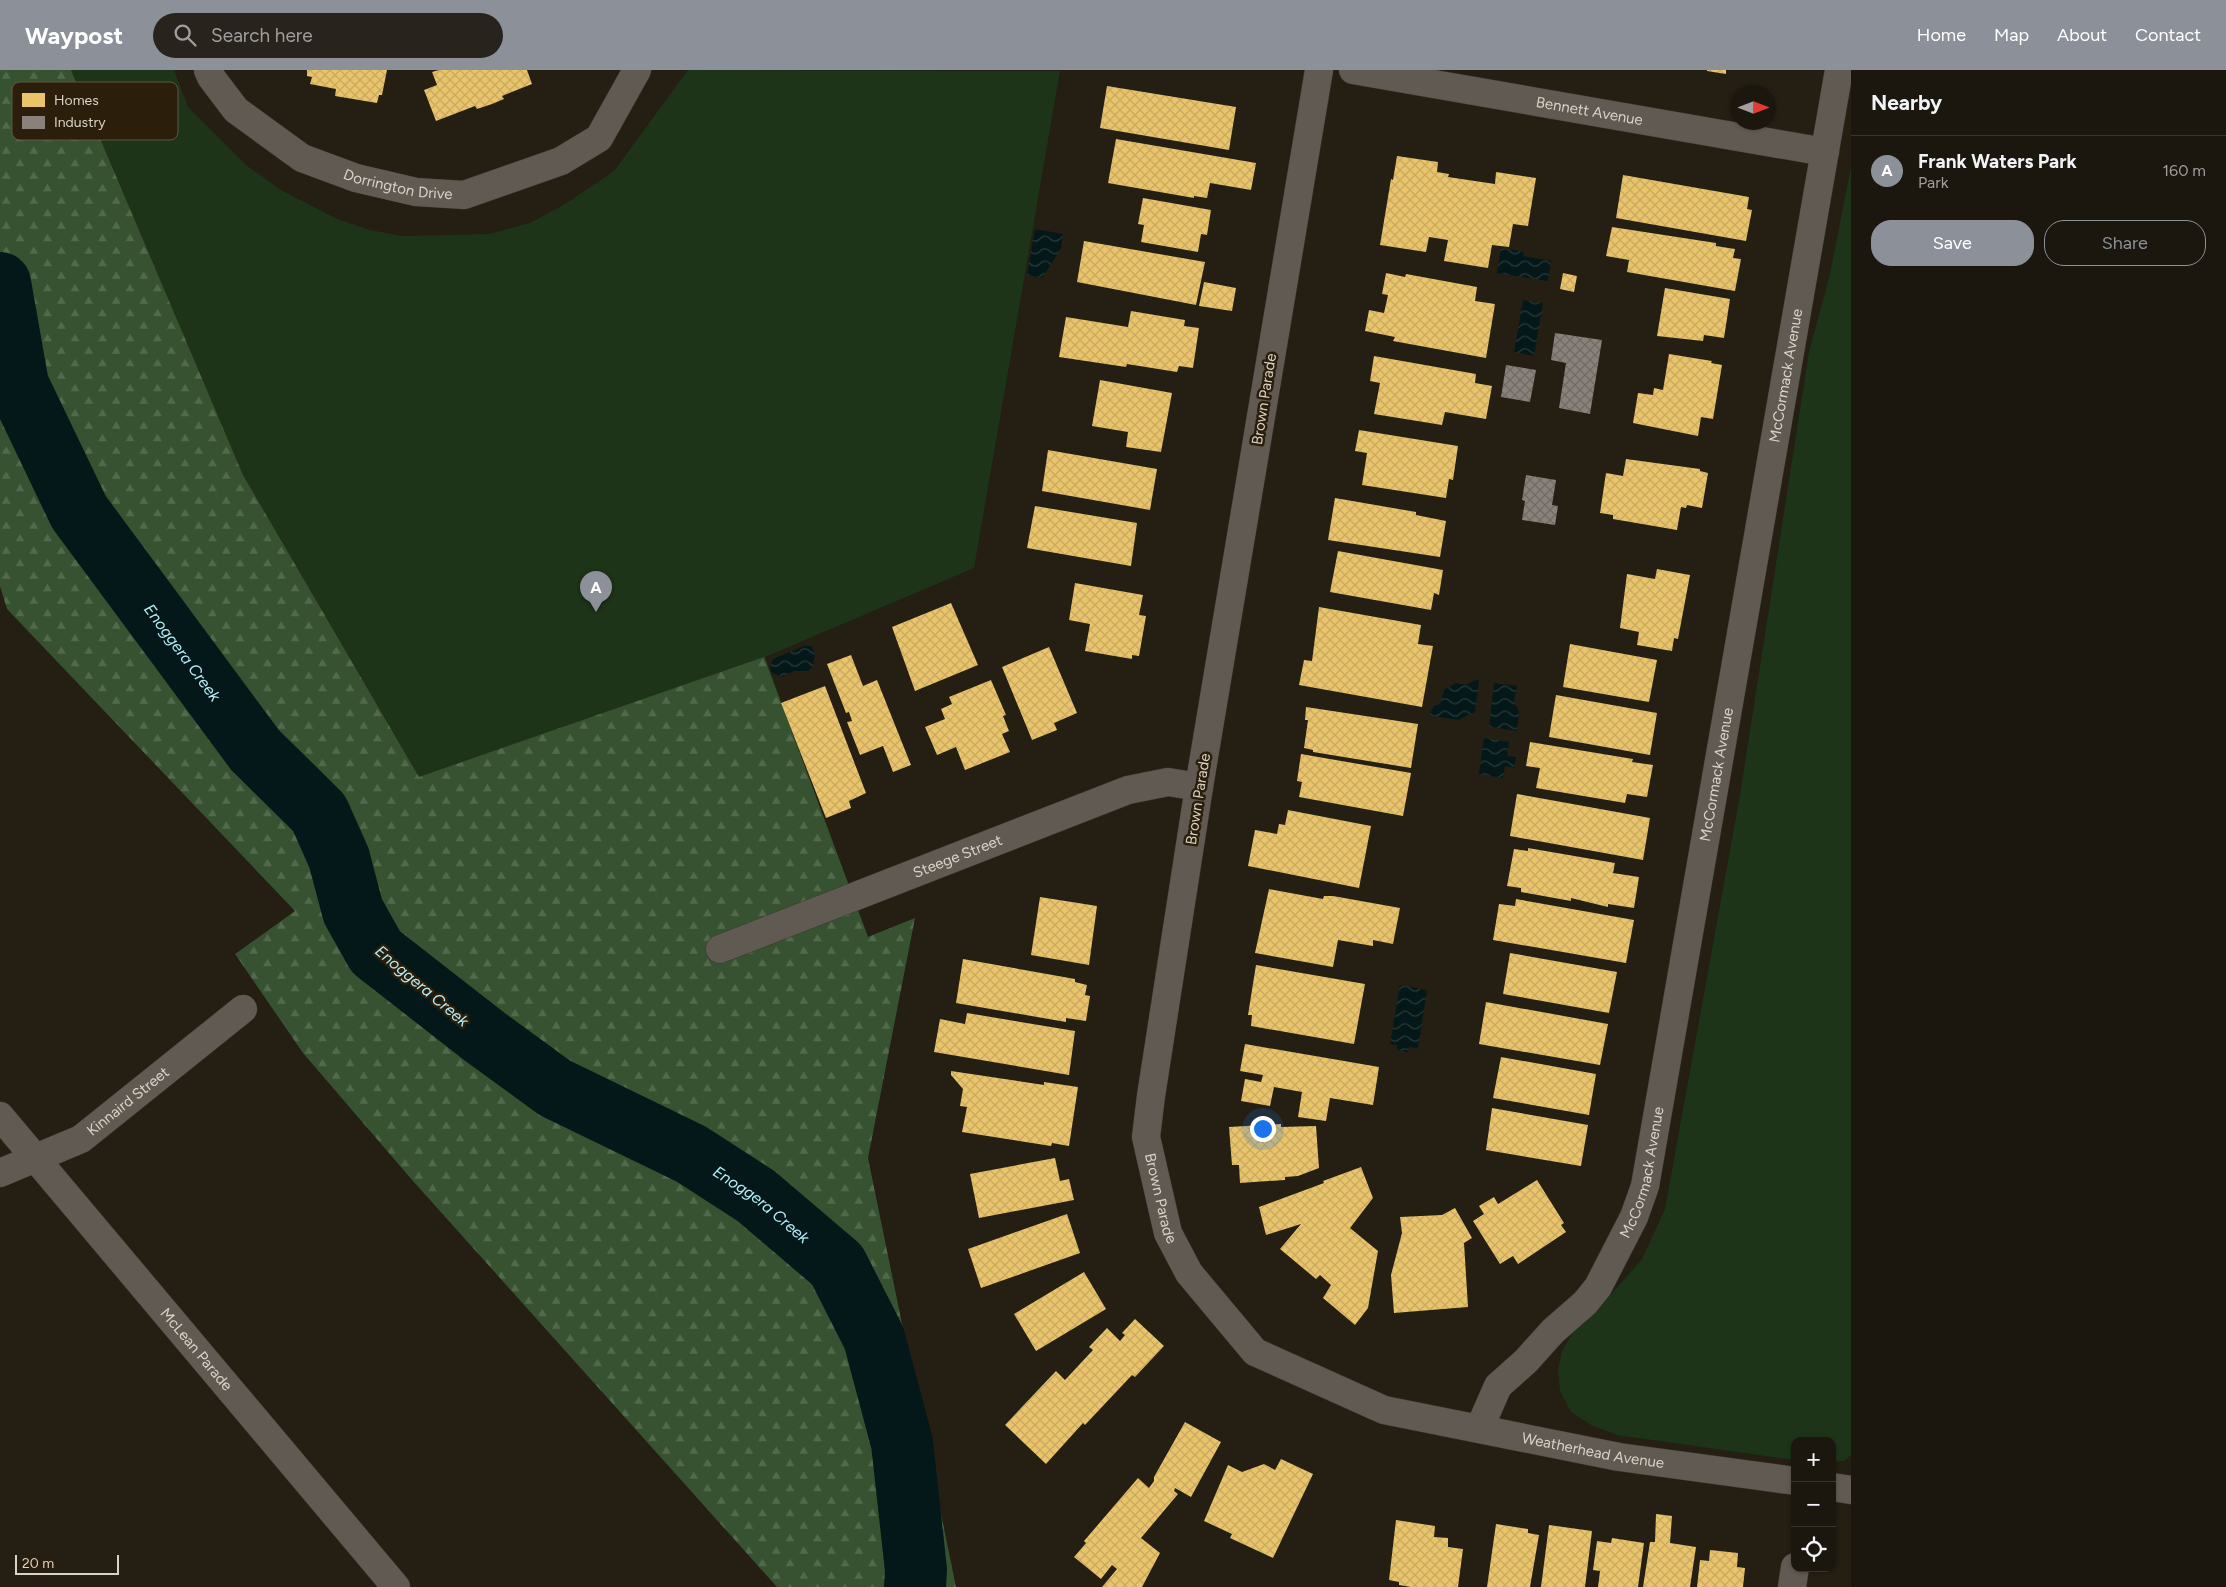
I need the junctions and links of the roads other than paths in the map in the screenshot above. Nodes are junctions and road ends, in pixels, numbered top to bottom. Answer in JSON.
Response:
{"nodes":[{"id":1,"x":208,"y":70,"type":"edge"},
{"id":2,"x":637,"y":70,"type":"edge"},
{"id":3,"x":1319,"y":70,"type":"edge"},
{"id":4,"x":1353,"y":70,"type":"edge"},
{"id":5,"x":1839,"y":70,"type":"edge"},
{"id":6,"x":1825,"y":152,"type":"junction"},
{"id":7,"x":1199,"y":787,"type":"junction"},
{"id":8,"x":720,"y":949,"type":"dead end"},
{"id":9,"x":243,"y":1009,"type":"dead end"},
{"id":10,"x":0,"y":1116,"type":"edge"},
{"id":11,"x":36,"y":1158,"type":"junction"},
{"id":12,"x":0,"y":1172,"type":"edge"},
{"id":13,"x":1393,"y":1412,"type":"joint"},
{"id":14,"x":1480,"y":1428,"type":"junction"},
{"id":15,"x":1791,"y":1480,"type":"edge"},
{"id":16,"x":1836,"y":1488,"type":"edge"},
{"id":17,"x":1851,"y":1490,"type":"edge"},
{"id":18,"x":1794,"y":1572,"type":"edge"},
{"id":19,"x":391,"y":1586,"type":"edge"},
{"id":20,"x":1792,"y":1587,"type":"edge"}],
"edges":[{"from":1,"to":2,"type":"street","name":"Dorrington Drive"},
{"from":3,"to":7,"type":"street","name":"Brown Parade"},
{"from":4,"to":6,"type":"street","name":"Bennett Avenue"},
{"from":5,"to":6,"type":"street","name":"McCormack Avenue"},
{"from":6,"to":14,"type":"street","name":"McCormack Avenue"},
{"from":7,"to":8,"type":"street","name":"Steege Street"},
{"from":7,"to":13,"type":"street","name":"Brown Parade"},
{"from":9,"to":11,"type":"street","name":"Kinnaird Street"},
{"from":10,"to":11,"type":"street","name":"McLean Parade"},
{"from":11,"to":12,"type":"street","name":"Kinnaird Street"},
{"from":11,"to":19,"type":"street","name":"McLean Parade"},
{"from":13,"to":14,"type":"street","name":"Weatherhead Avenue"},
{"from":14,"to":15,"type":"street","name":"Weatherhead Avenue"},
{"from":16,"to":17,"type":"street"},
{"from":18,"to":20,"type":"street"}]}
